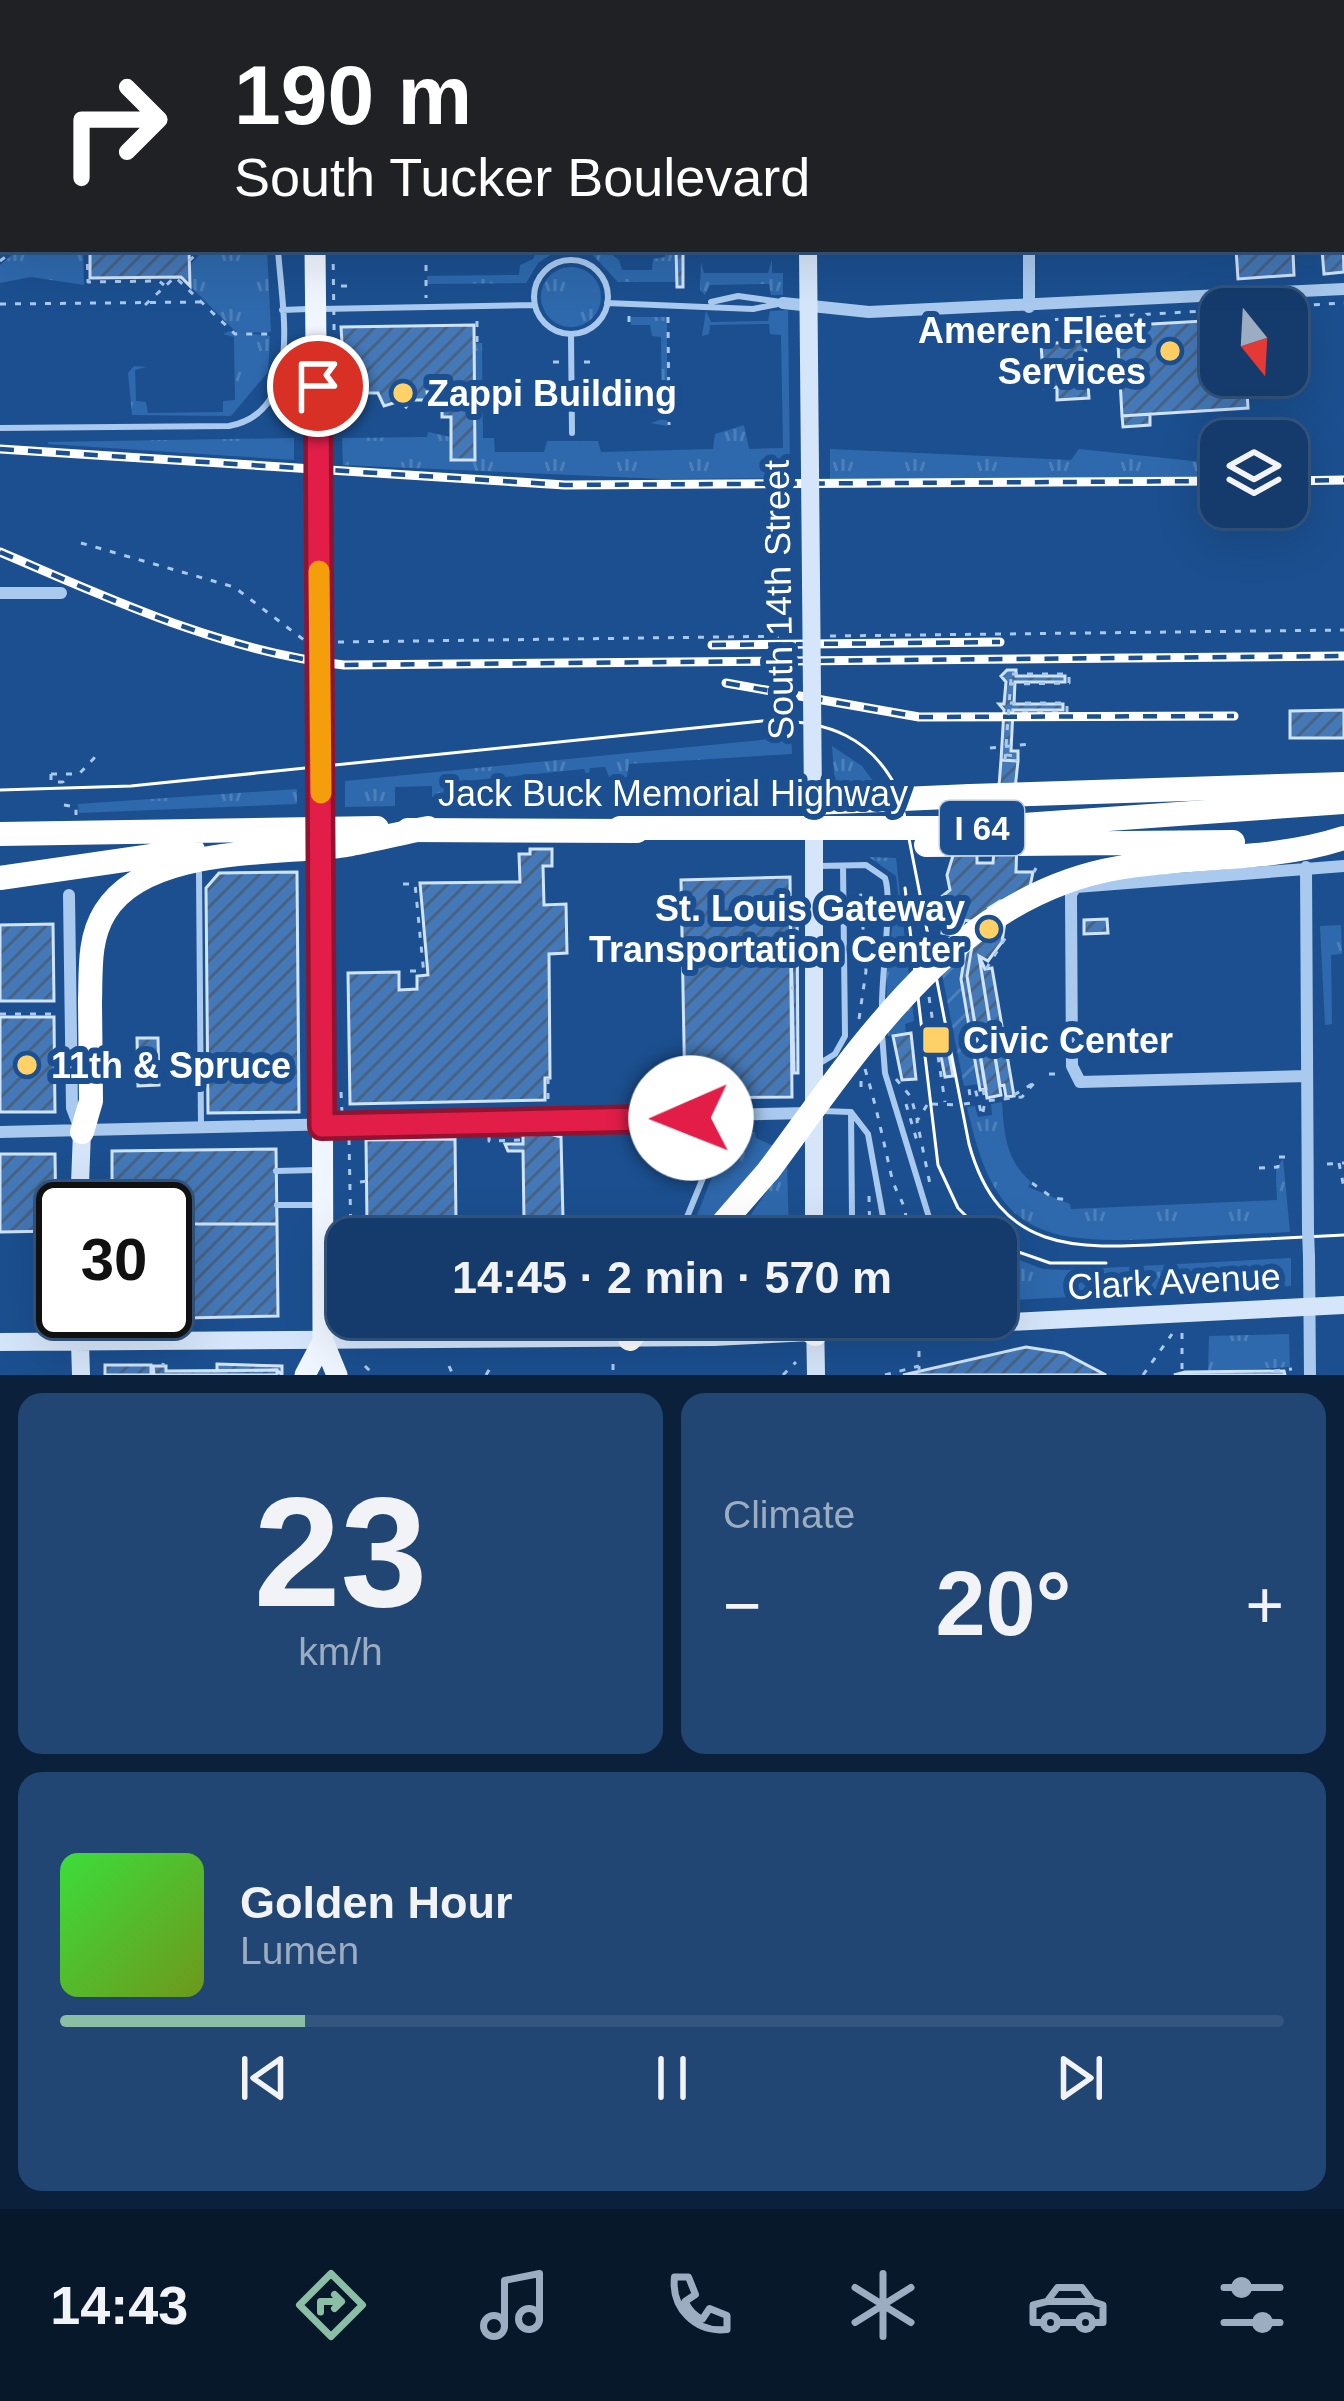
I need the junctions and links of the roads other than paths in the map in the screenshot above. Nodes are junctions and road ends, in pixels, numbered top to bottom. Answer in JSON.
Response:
{"nodes":[{"id":1,"x":278,"y":252,"type":"edge"},
{"id":2,"x":315,"y":252,"type":"edge"},
{"id":3,"x":571,"y":252,"type":"edge"},
{"id":4,"x":808,"y":252,"type":"edge"},
{"id":5,"x":1029,"y":252,"type":"edge"},
{"id":6,"x":571,"y":260,"type":"junction"},
{"id":7,"x":1344,"y":290,"type":"edge"},
{"id":8,"x":783,"y":302,"type":"joint"},
{"id":9,"x":608,"y":303,"type":"junction"},
{"id":10,"x":535,"y":304,"type":"junction"},
{"id":11,"x":1029,"y":307,"type":"junction"},
{"id":12,"x":281,"y":310,"type":"junction"},
{"id":13,"x":571,"y":334,"type":"junction"},
{"id":14,"x":0,"y":428,"type":"edge"},
{"id":15,"x":572,"y":434,"type":"dead end"},
{"id":16,"x":0,"y":593,"type":"edge"},
{"id":17,"x":61,"y":593,"type":"dead end"},
{"id":18,"x":1344,"y":784,"type":"edge"},
{"id":19,"x":1344,"y":802,"type":"edge"},
{"id":20,"x":814,"y":810,"type":"junction"},
{"id":21,"x":428,"y":828,"type":"junction"},
{"id":22,"x":364,"y":830,"type":"junction"},
{"id":23,"x":0,"y":836,"type":"edge"},
{"id":24,"x":1344,"y":836,"type":"edge"},
{"id":25,"x":814,"y":866,"type":"junction"},
{"id":26,"x":843,"y":866,"type":"junction"},
{"id":27,"x":1344,"y":866,"type":"edge"},
{"id":28,"x":1306,"y":867,"type":"junction"},
{"id":29,"x":200,"y":873,"type":"dead end"},
{"id":30,"x":0,"y":878,"type":"edge"},
{"id":31,"x":69,"y":895,"type":"dead end"},
{"id":32,"x":813,"y":1066,"type":"junction"},
{"id":33,"x":1307,"y":1076,"type":"junction"},
{"id":34,"x":812,"y":1112,"type":"junction"},
{"id":35,"x":851,"y":1112,"type":"junction"},
{"id":36,"x":728,"y":1117,"type":"junction"},
{"id":37,"x":322,"y":1126,"type":"junction"},
{"id":38,"x":202,"y":1130,"type":"junction"},
{"id":39,"x":0,"y":1132,"type":"edge"},
{"id":40,"x":82,"y":1132,"type":"junction"},
{"id":41,"x":322,"y":1170,"type":"junction"},
{"id":42,"x":276,"y":1172,"type":"dead end"},
{"id":43,"x":80,"y":1182,"type":"edge"},
{"id":44,"x":745,"y":1201,"type":"junction"},
{"id":45,"x":322,"y":1204,"type":"junction"},
{"id":46,"x":277,"y":1205,"type":"dead end"},
{"id":47,"x":683,"y":1218,"type":"edge"},
{"id":48,"x":729,"y":1218,"type":"edge"},
{"id":49,"x":737,"y":1218,"type":"edge"},
{"id":50,"x":814,"y":1218,"type":"edge"},
{"id":51,"x":852,"y":1218,"type":"edge"},
{"id":52,"x":882,"y":1218,"type":"edge"},
{"id":53,"x":925,"y":1218,"type":"edge"},
{"id":54,"x":1344,"y":1305,"type":"edge"},
{"id":55,"x":1310,"y":1306,"type":"junction"},
{"id":56,"x":1017,"y":1317,"type":"edge"},
{"id":57,"x":80,"y":1338,"type":"edge"},
{"id":58,"x":643,"y":1338,"type":"edge"},
{"id":59,"x":815,"y":1338,"type":"edge"},
{"id":60,"x":630,"y":1339,"type":"joint"},
{"id":61,"x":323,"y":1341,"type":"junction"},
{"id":62,"x":0,"y":1342,"type":"edge"},
{"id":63,"x":80,"y":1342,"type":"junction"},
{"id":64,"x":81,"y":1375,"type":"edge"},
{"id":65,"x":305,"y":1375,"type":"edge"},
{"id":66,"x":337,"y":1375,"type":"edge"},
{"id":67,"x":816,"y":1375,"type":"edge"},
{"id":68,"x":1310,"y":1375,"type":"edge"}],
"edges":[{"from":1,"to":12,"type":"lane"},
{"from":2,"to":37,"type":"main road","bridge":true},
{"from":3,"to":6,"type":"lane"},
{"from":4,"to":20,"type":"street","name":"South 14th Street","bridge":true},
{"from":5,"to":11,"type":"street"},
{"from":6,"to":9,"type":"lane"},
{"from":6,"to":10,"type":"lane"},
{"from":7,"to":11,"type":"street"},
{"from":8,"to":9,"type":"lane"},
{"from":8,"to":11,"type":"street"},
{"from":9,"to":13,"type":"lane"},
{"from":10,"to":12,"type":"lane"},
{"from":10,"to":13,"type":"lane"},
{"from":12,"to":14,"type":"lane"},
{"from":13,"to":15,"type":"lane"},
{"from":16,"to":17,"type":"street"},
{"from":18,"to":20,"type":"highway","bridge":true},
{"from":19,"to":21,"type":"highway","name":"Jack Buck Memorial Highway","number":"I 64","bridge":true},
{"from":20,"to":25,"type":"street","name":"South 14th Street"},
{"from":21,"to":23,"type":"highway","name":"Jack Buck Memorial Highway","number":"I 64","bridge":true},
{"from":21,"to":40,"type":"highway","bridge":true},
{"from":22,"to":23,"type":"highway","name":"Jack Buck Memorial Highway","number":"I 64","bridge":true},
{"from":22,"to":24,"type":"highway","name":"Jack Buck Memorial Highway","number":"I 64","bridge":true},
{"from":22,"to":30,"type":"highway","bridge":true},
{"from":24,"to":44,"type":"highway","bridge":true},
{"from":25,"to":26,"type":"lane"},
{"from":25,"to":32,"type":"street","name":"South 14th Street"},
{"from":26,"to":32,"type":"lane"},
{"from":26,"to":53,"type":"lane"},
{"from":27,"to":28,"type":"street"},
{"from":28,"to":33,"type":"street"},
{"from":28,"to":33,"type":"street"},
{"from":29,"to":38,"type":"lane"},
{"from":31,"to":40,"type":"street"},
{"from":32,"to":34,"type":"street","name":"South 14th Street"},
{"from":33,"to":55,"type":"street","bridge":true},
{"from":34,"to":35,"type":"lane"},
{"from":34,"to":36,"type":"street"},
{"from":34,"to":50,"type":"street","name":"South 14th Street"},
{"from":35,"to":51,"type":"lane"},
{"from":35,"to":52,"type":"lane"},
{"from":36,"to":37,"type":"street"},
{"from":36,"to":47,"type":"lane"},
{"from":37,"to":38,"type":"street"},
{"from":37,"to":41,"type":"main road"},
{"from":38,"to":40,"type":"street"},
{"from":39,"to":40,"type":"street"},
{"from":40,"to":43,"type":"street"},
{"from":41,"to":42,"type":"lane"},
{"from":41,"to":45,"type":"main road"},
{"from":44,"to":48,"type":"highway"},
{"from":44,"to":49,"type":"highway"},
{"from":45,"to":46,"type":"lane"},
{"from":45,"to":61,"type":"main road"},
{"from":54,"to":55,"type":"street","name":"Clark Avenue"},
{"from":55,"to":56,"type":"street","name":"Clark Avenue"},
{"from":55,"to":68,"type":"street"},
{"from":57,"to":63,"type":"street"},
{"from":58,"to":60,"type":"street","name":"Clark Avenue"},
{"from":59,"to":67,"type":"street"},
{"from":60,"to":61,"type":"street","name":"Clark Avenue"},
{"from":61,"to":63,"type":"street","name":"Clark Avenue"},
{"from":61,"to":65,"type":"main road"},
{"from":61,"to":66,"type":"main road"},
{"from":62,"to":63,"type":"street","name":"Clark Avenue"},
{"from":63,"to":64,"type":"street"}]}
